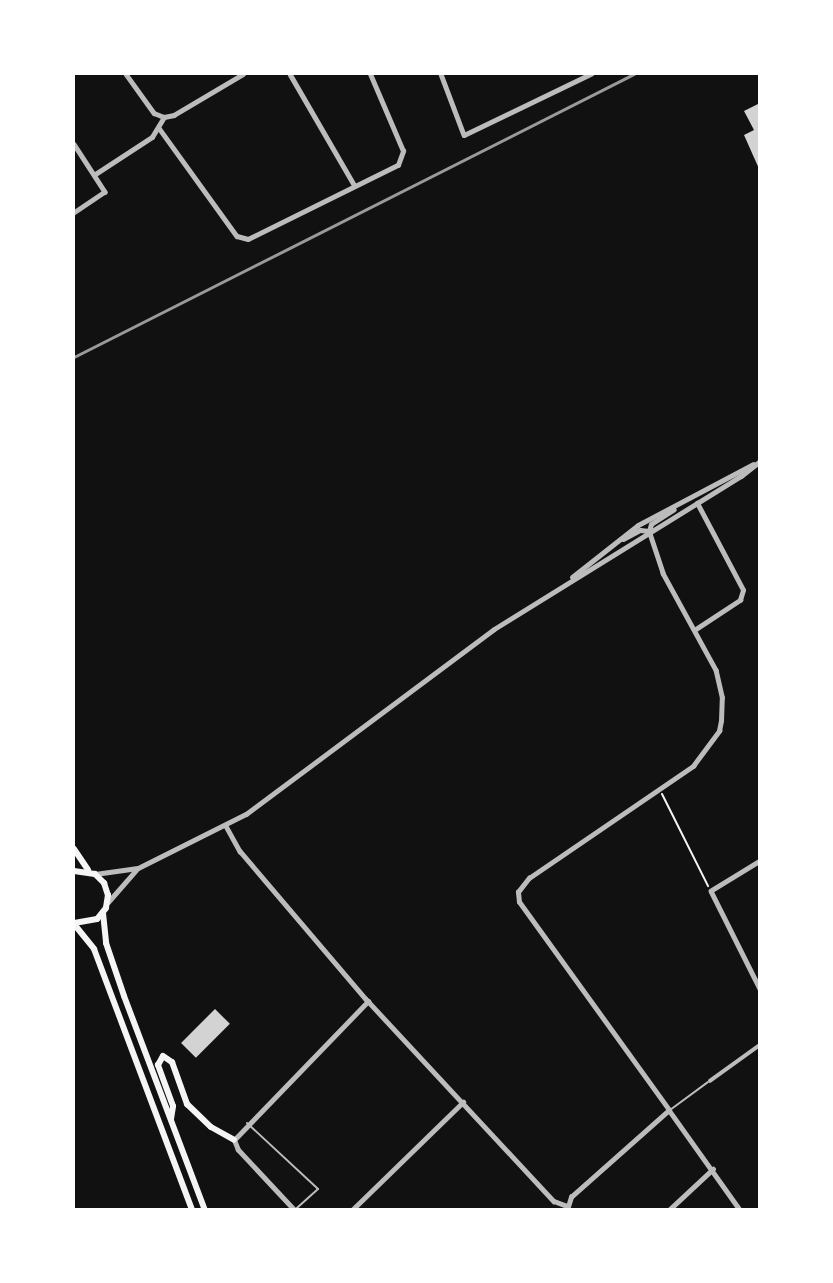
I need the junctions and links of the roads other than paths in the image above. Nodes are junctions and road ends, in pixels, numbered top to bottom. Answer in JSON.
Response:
{"nodes":[{"id":1,"x":126,"y":74,"type":"edge"},
{"id":2,"x":243,"y":74,"type":"edge"},
{"id":3,"x":290,"y":74,"type":"edge"},
{"id":4,"x":370,"y":74,"type":"edge"},
{"id":5,"x":441,"y":74,"type":"edge"},
{"id":6,"x":591,"y":74,"type":"edge"},
{"id":7,"x":164,"y":117,"type":"junction"},
{"id":8,"x":159,"y":128,"type":"junction"},
{"id":9,"x":74,"y":144,"type":"edge"},
{"id":10,"x":94,"y":175,"type":"junction"},
{"id":11,"x":355,"y":186,"type":"junction"},
{"id":12,"x":74,"y":213,"type":"edge"},
{"id":13,"x":759,"y":461,"type":"edge"},
{"id":14,"x":712,"y":485,"type":"junction"},
{"id":15,"x":697,"y":503,"type":"junction"},
{"id":16,"x":678,"y":504,"type":"junction"},
{"id":17,"x":649,"y":531,"type":"junction"},
{"id":18,"x":608,"y":546,"type":"junction"},
{"id":19,"x":564,"y":583,"type":"junction"},
{"id":20,"x":696,"y":629,"type":"junction"},
{"id":21,"x":226,"y":826,"type":"junction"},
{"id":22,"x":74,"y":849,"type":"edge"},
{"id":23,"x":760,"y":861,"type":"edge"},
{"id":24,"x":138,"y":868,"type":"junction"},
{"id":25,"x":88,"y":870,"type":"junction"},
{"id":26,"x":74,"y":871,"type":"edge"},
{"id":27,"x":96,"y":874,"type":"junction"},
{"id":28,"x":108,"y":902,"type":"junction"},
{"id":29,"x":103,"y":913,"type":"junction"},
{"id":30,"x":74,"y":924,"type":"edge"},
{"id":31,"x":760,"y":989,"type":"edge"},
{"id":32,"x":368,"y":1001,"type":"junction"},
{"id":33,"x":760,"y":1045,"type":"edge"},
{"id":34,"x":710,"y":1081,"type":"joint"},
{"id":35,"x":463,"y":1102,"type":"junction"},
{"id":36,"x":669,"y":1110,"type":"junction"},
{"id":37,"x":171,"y":1121,"type":"junction"},
{"id":38,"x":247,"y":1123,"type":"junction"},
{"id":39,"x":234,"y":1140,"type":"junction"},
{"id":40,"x":713,"y":1169,"type":"junction"},
{"id":41,"x":567,"y":1208,"type":"edge"},
{"id":42,"x":192,"y":1209,"type":"edge"},
{"id":43,"x":205,"y":1209,"type":"edge"},
{"id":44,"x":294,"y":1209,"type":"edge"},
{"id":45,"x":352,"y":1209,"type":"edge"},
{"id":46,"x":668,"y":1209,"type":"edge"},
{"id":47,"x":740,"y":1209,"type":"edge"}],
"edges":[{"from":1,"to":7,"type":"street"},
{"from":2,"to":7,"type":"street"},
{"from":3,"to":11,"type":"street"},
{"from":4,"to":11,"type":"street"},
{"from":5,"to":6,"type":"street"},
{"from":7,"to":8,"type":"street"},
{"from":8,"to":10,"type":"street"},
{"from":8,"to":11,"type":"street"},
{"from":9,"to":10,"type":"street"},
{"from":10,"to":12,"type":"street"},
{"from":13,"to":14,"type":"street"},
{"from":13,"to":15,"type":"street"},
{"from":14,"to":15,"type":"street"},
{"from":14,"to":16,"type":"street"},
{"from":15,"to":17,"type":"street"},
{"from":15,"to":20,"type":"street"},
{"from":16,"to":17,"type":"street"},
{"from":16,"to":18,"type":"street"},
{"from":17,"to":18,"type":"street"},
{"from":17,"to":19,"type":"street"},
{"from":17,"to":20,"type":"street"},
{"from":18,"to":19,"type":"street"},
{"from":19,"to":21,"type":"street"},
{"from":20,"to":36,"type":"street"},
{"from":21,"to":24,"type":"street"},
{"from":21,"to":32,"type":"street"},
{"from":22,"to":25,"type":"main road"},
{"from":23,"to":31,"type":"street"},
{"from":24,"to":27,"type":"street"},
{"from":24,"to":28,"type":"street"},
{"from":25,"to":26,"type":"main road"},
{"from":25,"to":27,"type":"main road"},
{"from":27,"to":28,"type":"main road"},
{"from":28,"to":29,"type":"main road"},
{"from":29,"to":30,"type":"main road"},
{"from":29,"to":37,"type":"main road"},
{"from":30,"to":42,"type":"main road"},
{"from":32,"to":35,"type":"street"},
{"from":32,"to":38,"type":"street"},
{"from":33,"to":34,"type":"street"},
{"from":34,"to":36,"type":"lane"},
{"from":35,"to":41,"type":"street"},
{"from":35,"to":45,"type":"street"},
{"from":36,"to":40,"type":"street"},
{"from":36,"to":41,"type":"street"},
{"from":37,"to":39,"type":"main road"},
{"from":37,"to":43,"type":"main road"},
{"from":38,"to":39,"type":"street"},
{"from":38,"to":44,"type":"lane"},
{"from":39,"to":44,"type":"street"},
{"from":40,"to":46,"type":"street"},
{"from":40,"to":47,"type":"street"}]}
